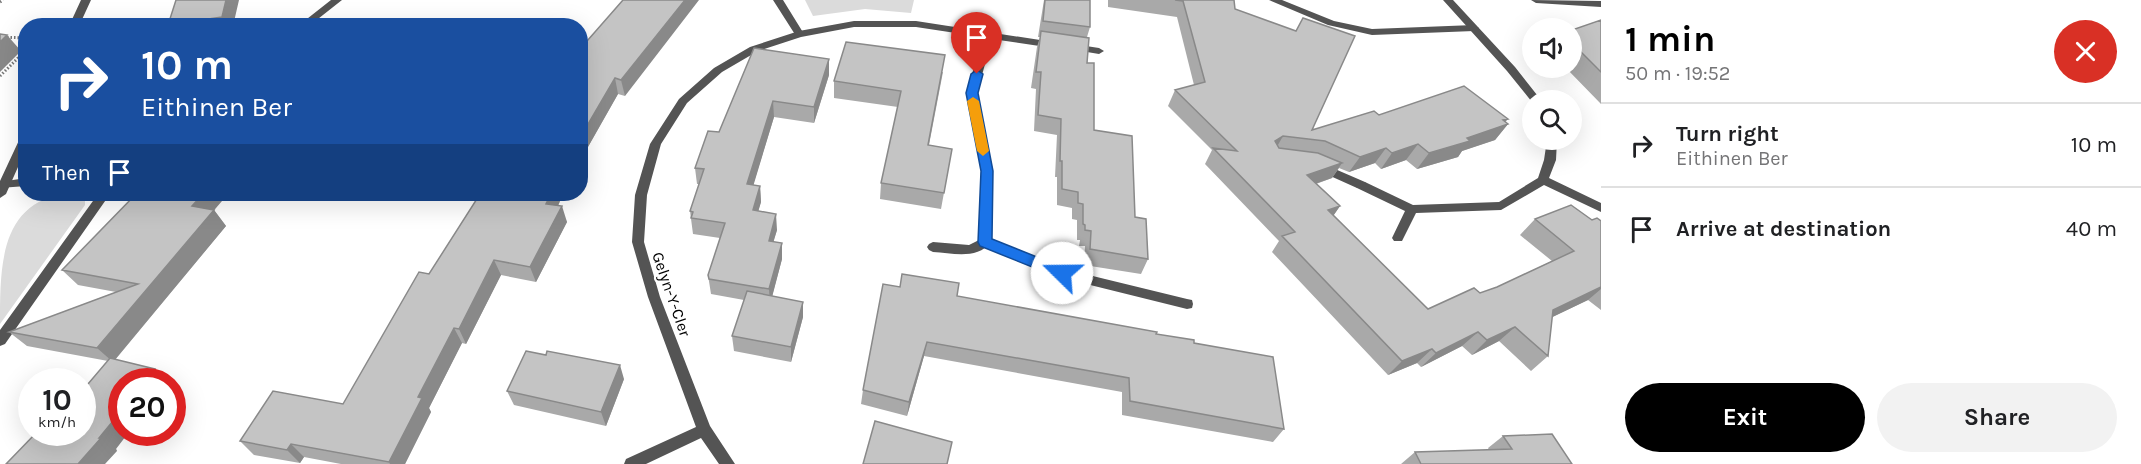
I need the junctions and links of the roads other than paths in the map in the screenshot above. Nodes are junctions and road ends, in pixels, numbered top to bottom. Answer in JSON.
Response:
{"nodes":[{"id":1,"x":86,"y":0,"type":"edge"},
{"id":2,"x":337,"y":0,"type":"edge"},
{"id":3,"x":778,"y":0,"type":"edge"},
{"id":4,"x":1274,"y":0,"type":"edge"},
{"id":5,"x":1448,"y":0,"type":"edge"},
{"id":6,"x":1536,"y":0,"type":"edge"},
{"id":7,"x":1601,"y":4,"type":"edge"},
{"id":8,"x":78,"y":18,"type":"edge"},
{"id":9,"x":313,"y":18,"type":"edge"},
{"id":10,"x":1474,"y":28,"type":"junction"},
{"id":11,"x":799,"y":34,"type":"junction"},
{"id":12,"x":988,"y":35,"type":"junction"},
{"id":13,"x":1099,"y":51,"type":"dead end"},
{"id":14,"x":1527,"y":90,"type":"edge"},
{"id":15,"x":1551,"y":150,"type":"edge"},
{"id":16,"x":18,"y":154,"type":"edge"},
{"id":17,"x":1311,"y":162,"type":"edge"},
{"id":18,"x":1543,"y":180,"type":"junction"},
{"id":19,"x":18,"y":184,"type":"edge"},
{"id":20,"x":2,"y":189,"type":"edge"},
{"id":21,"x":99,"y":201,"type":"edge"},
{"id":22,"x":1601,"y":208,"type":"edge"},
{"id":23,"x":1412,"y":209,"type":"junction"},
{"id":24,"x":1398,"y":238,"type":"dead end"},
{"id":25,"x":985,"y":242,"type":"junction"},
{"id":26,"x":933,"y":247,"type":"dead end"},
{"id":27,"x":1187,"y":304,"type":"dead end"},
{"id":28,"x":0,"y":340,"type":"edge"},
{"id":29,"x":704,"y":430,"type":"junction"},
{"id":30,"x":631,"y":464,"type":"edge"},
{"id":31,"x":728,"y":464,"type":"edge"}],
"edges":[{"from":1,"to":8,"type":"street"},
{"from":2,"to":9,"type":"street"},
{"from":3,"to":11,"type":"street"},
{"from":4,"to":10,"type":"street"},
{"from":5,"to":10,"type":"street"},
{"from":6,"to":7,"type":"street"},
{"from":10,"to":14,"type":"street"},
{"from":11,"to":12,"type":"street","name":"Gelyn-Y-Cler"},
{"from":11,"to":29,"type":"street","name":"Gelyn-Y-Cler"},
{"from":12,"to":13,"type":"street","name":"Gelyn-Y-Cler"},
{"from":12,"to":25,"type":"street"},
{"from":15,"to":18,"type":"street"},
{"from":16,"to":20,"type":"street"},
{"from":17,"to":23,"type":"street"},
{"from":18,"to":22,"type":"street"},
{"from":18,"to":23,"type":"street"},
{"from":19,"to":20,"type":"street"},
{"from":21,"to":28,"type":"street"},
{"from":23,"to":24,"type":"street"},
{"from":25,"to":26,"type":"street"},
{"from":25,"to":27,"type":"street"},
{"from":29,"to":30,"type":"street"},
{"from":29,"to":31,"type":"street","name":"Gelyn-Y-Cler"}]}
